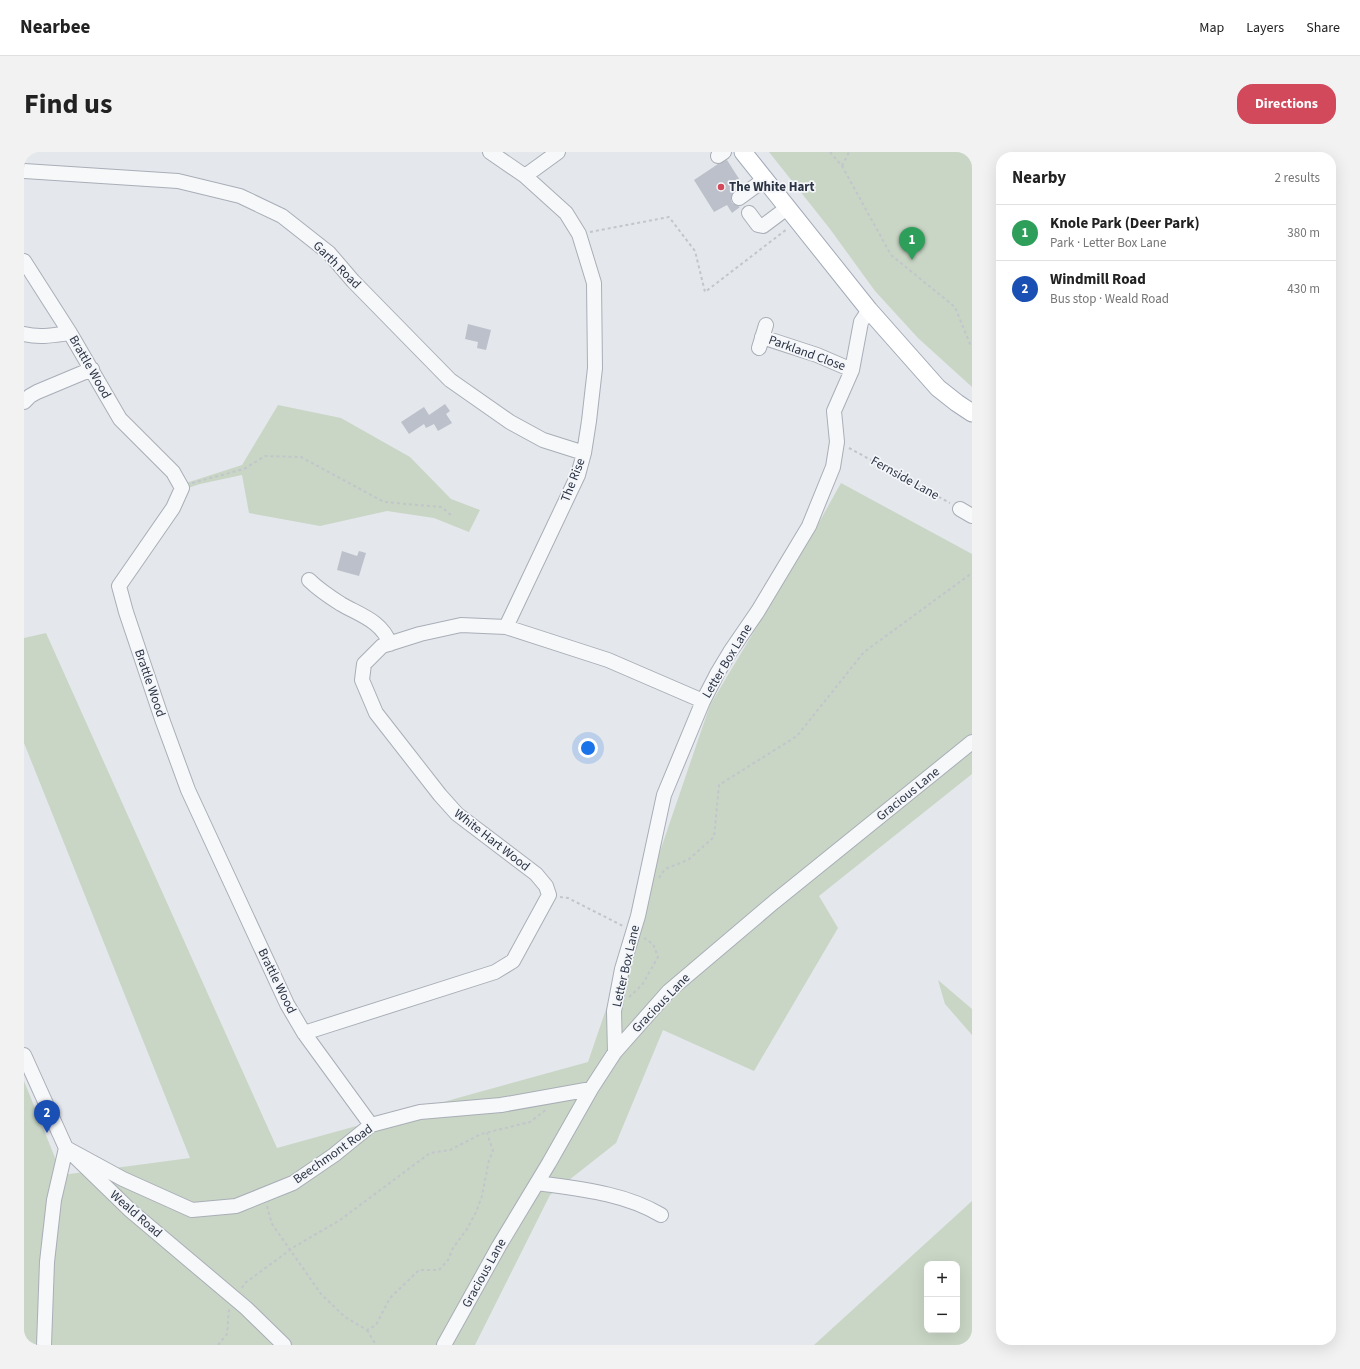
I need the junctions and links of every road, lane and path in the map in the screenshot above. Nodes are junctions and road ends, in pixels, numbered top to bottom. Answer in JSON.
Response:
{"nodes":[{"id":1,"x":490,"y":152,"type":"edge"},
{"id":2,"x":558,"y":152,"type":"edge"},
{"id":3,"x":743,"y":152,"type":"edge"},
{"id":4,"x":830,"y":152,"type":"edge"},
{"id":5,"x":849,"y":152,"type":"edge"},
{"id":6,"x":842,"y":166,"type":"junction"},
{"id":7,"x":24,"y":171,"type":"edge"},
{"id":8,"x":525,"y":176,"type":"junction"},
{"id":9,"x":765,"y":179,"type":"junction"},
{"id":10,"x":739,"y":198,"type":"dead end"},
{"id":11,"x":750,"y":213,"type":"dead end"},
{"id":12,"x":793,"y":214,"type":"junction"},
{"id":13,"x":579,"y":234,"type":"junction"},
{"id":14,"x":24,"y":261,"type":"edge"},
{"id":15,"x":869,"y":310,"type":"junction"},
{"id":16,"x":70,"y":333,"type":"junction"},
{"id":17,"x":24,"y":334,"type":"edge"},
{"id":18,"x":762,"y":337,"type":"dead end"},
{"id":19,"x":972,"y":346,"type":"edge"},
{"id":20,"x":92,"y":369,"type":"junction"},
{"id":21,"x":852,"y":370,"type":"junction"},
{"id":22,"x":24,"y":402,"type":"edge"},
{"id":23,"x":972,"y":413,"type":"edge"},
{"id":24,"x":838,"y":442,"type":"junction"},
{"id":25,"x":584,"y":453,"type":"junction"},
{"id":26,"x":182,"y":488,"type":"junction"},
{"id":27,"x":966,"y":512,"type":"edge"},
{"id":28,"x":453,"y":517,"type":"dead end"},
{"id":29,"x":972,"y":573,"type":"edge"},
{"id":30,"x":308,"y":580,"type":"dead end"},
{"id":31,"x":506,"y":627,"type":"junction"},
{"id":32,"x":390,"y":644,"type":"junction"},
{"id":33,"x":703,"y":701,"type":"junction"},
{"id":34,"x":972,"y":742,"type":"edge"},
{"id":35,"x":657,"y":881,"type":"dead end"},
{"id":36,"x":549,"y":895,"type":"junction"},
{"id":37,"x":634,"y":931,"type":"junction"},
{"id":38,"x":614,"y":1010,"type":"junction"},
{"id":39,"x":304,"y":1033,"type":"junction"},
{"id":40,"x":615,"y":1052,"type":"junction"},
{"id":41,"x":24,"y":1055,"type":"edge"},
{"id":42,"x":591,"y":1089,"type":"junction"},
{"id":43,"x":553,"y":1105,"type":"dead end"},
{"id":44,"x":371,"y":1125,"type":"junction"},
{"id":45,"x":487,"y":1133,"type":"junction"},
{"id":46,"x":66,"y":1148,"type":"junction"},
{"id":47,"x":537,"y":1182,"type":"junction"},
{"id":48,"x":264,"y":1195,"type":"junction"},
{"id":49,"x":661,"y":1214,"type":"dead end"},
{"id":50,"x":290,"y":1250,"type":"junction"},
{"id":51,"x":235,"y":1299,"type":"junction"},
{"id":52,"x":367,"y":1330,"type":"junction"},
{"id":53,"x":44,"y":1345,"type":"edge"},
{"id":54,"x":218,"y":1345,"type":"edge"},
{"id":55,"x":284,"y":1345,"type":"edge"},
{"id":56,"x":376,"y":1345,"type":"edge"},
{"id":57,"x":444,"y":1345,"type":"edge"}],
"edges":[{"from":1,"to":8,"type":"street","name":"The Rise"},
{"from":2,"to":8,"type":"street"},
{"from":3,"to":9,"type":"main road"},
{"from":4,"to":6,"type":"path"},
{"from":5,"to":6,"type":"path"},
{"from":6,"to":19,"type":"path"},
{"from":7,"to":25,"type":"street","name":"Garth Road"},
{"from":8,"to":13,"type":"street","name":"The Rise"},
{"from":9,"to":10,"type":"street"},
{"from":9,"to":12,"type":"main road"},
{"from":11,"to":12,"type":"street"},
{"from":12,"to":13,"type":"path"},
{"from":12,"to":15,"type":"main road"},
{"from":13,"to":25,"type":"street","name":"The Rise"},
{"from":14,"to":16,"type":"street","name":"Brattle Wood"},
{"from":15,"to":21,"type":"street","name":"Letter Box Lane"},
{"from":15,"to":23,"type":"main road"},
{"from":16,"to":17,"type":"street"},
{"from":16,"to":20,"type":"street","name":"Brattle Wood"},
{"from":18,"to":21,"type":"street","name":"Parkland Close"},
{"from":20,"to":22,"type":"street"},
{"from":20,"to":26,"type":"street","name":"Brattle Wood"},
{"from":21,"to":24,"type":"street","name":"Letter Box Lane"},
{"from":24,"to":27,"type":"path","name":"Fernside Lane"},
{"from":24,"to":33,"type":"street","name":"Letter Box Lane"},
{"from":25,"to":31,"type":"street","name":"The Rise"},
{"from":26,"to":28,"type":"path"},
{"from":26,"to":39,"type":"street","name":"Brattle Wood"},
{"from":29,"to":35,"type":"path"},
{"from":30,"to":32,"type":"street"},
{"from":31,"to":32,"type":"street","name":"White Hart Wood"},
{"from":31,"to":33,"type":"street"},
{"from":32,"to":36,"type":"street","name":"White Hart Wood"},
{"from":33,"to":37,"type":"street","name":"Letter Box Lane"},
{"from":34,"to":40,"type":"street","name":"Gracious Lane"},
{"from":36,"to":37,"type":"path"},
{"from":36,"to":39,"type":"street"},
{"from":37,"to":38,"type":"street","name":"Letter Box Lane"},
{"from":37,"to":38,"type":"path"},
{"from":38,"to":40,"type":"street","name":"Letter Box Lane"},
{"from":39,"to":44,"type":"street","name":"Brattle Wood"},
{"from":40,"to":42,"type":"street","name":"Gracious Lane"},
{"from":41,"to":46,"type":"street","name":"Weald Road"},
{"from":42,"to":44,"type":"street","name":"Beechmont Road"},
{"from":42,"to":47,"type":"street","name":"Gracious Lane"},
{"from":43,"to":45,"type":"path"},
{"from":44,"to":48,"type":"street","name":"Beechmont Road"},
{"from":45,"to":50,"type":"path"},
{"from":45,"to":52,"type":"path"},
{"from":46,"to":48,"type":"street","name":"Beechmont Road"},
{"from":46,"to":51,"type":"street","name":"Weald Road"},
{"from":46,"to":53,"type":"street"},
{"from":47,"to":49,"type":"street"},
{"from":47,"to":57,"type":"street","name":"Gracious Lane"},
{"from":48,"to":50,"type":"path"},
{"from":50,"to":51,"type":"path"},
{"from":50,"to":52,"type":"path"},
{"from":51,"to":54,"type":"path"},
{"from":51,"to":55,"type":"street","name":"Weald Road"},
{"from":52,"to":56,"type":"path"}]}
